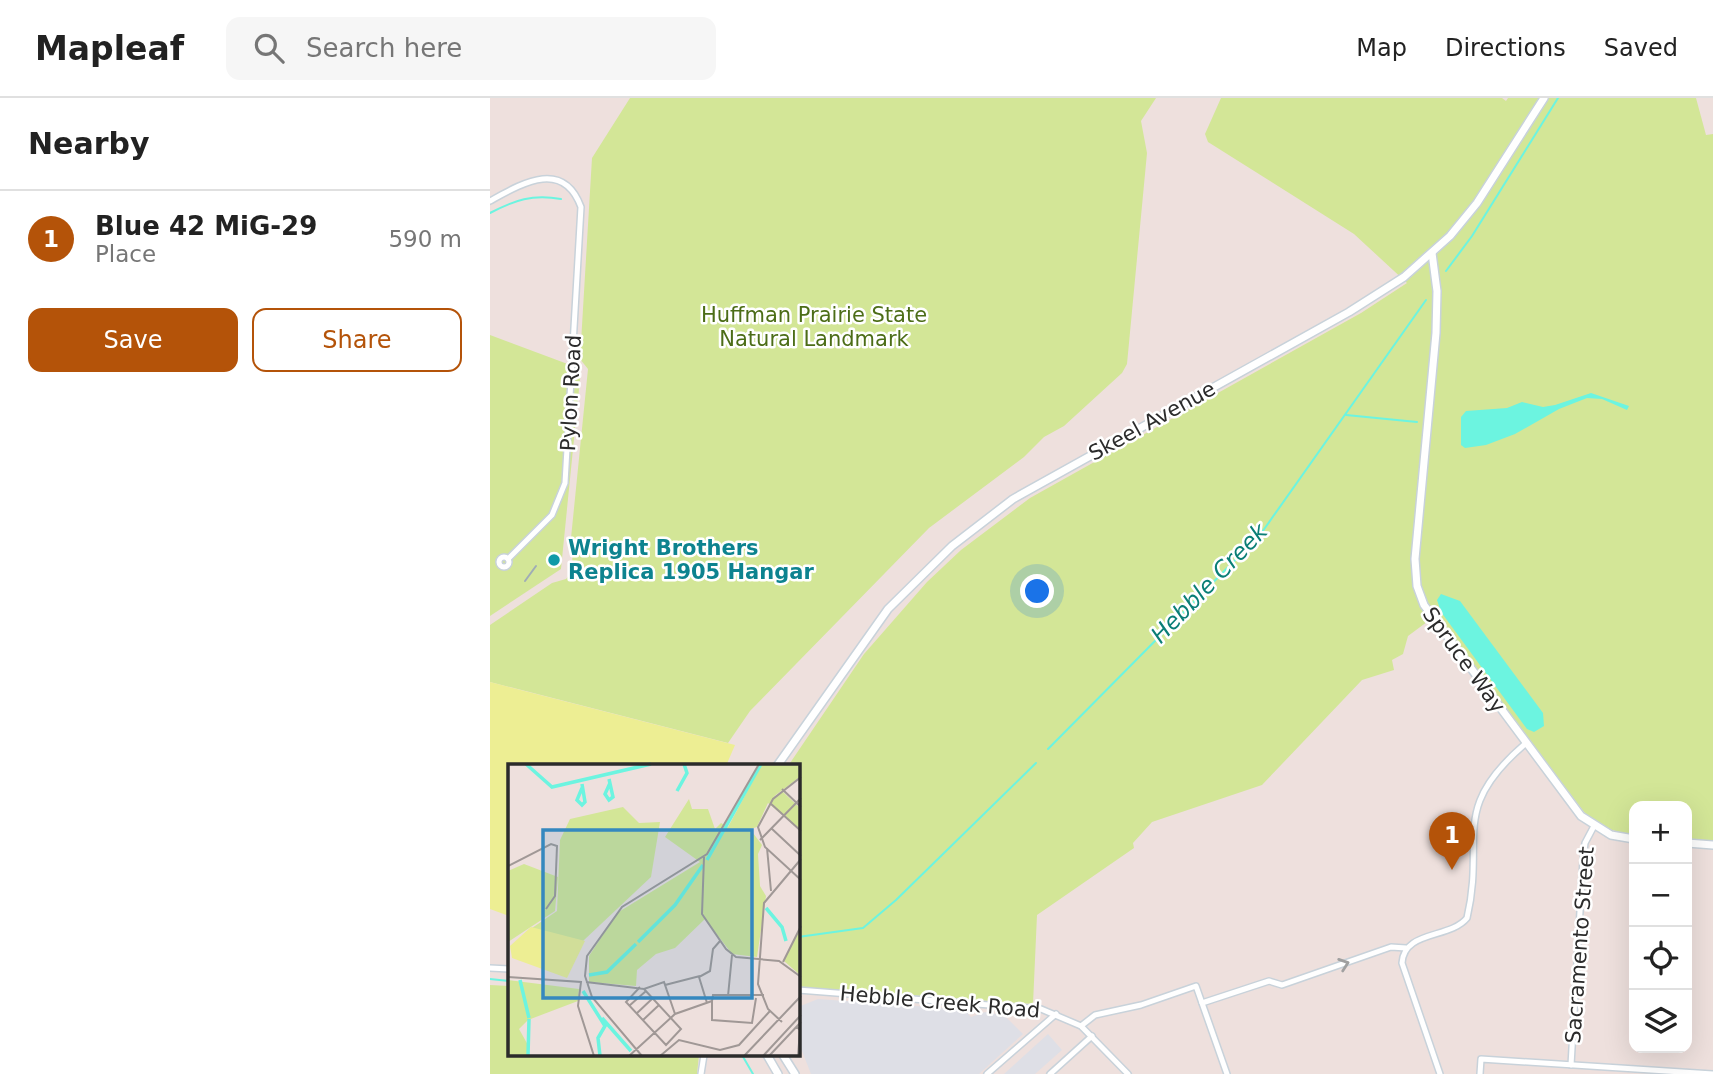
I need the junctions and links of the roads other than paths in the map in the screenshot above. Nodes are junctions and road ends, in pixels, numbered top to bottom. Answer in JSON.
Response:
{"nodes":[{"id":1,"x":1544,"y":98,"type":"edge"},
{"id":2,"x":490,"y":201,"type":"edge"},
{"id":3,"x":1432,"y":253,"type":"junction"},
{"id":4,"x":508,"y":559,"type":"dead end"},
{"id":5,"x":1525,"y":744,"type":"junction"},
{"id":6,"x":778,"y":764,"type":"edge"},
{"id":7,"x":1594,"y":826,"type":"junction"},
{"id":8,"x":1629,"y":838,"type":"edge"},
{"id":9,"x":1692,"y":843,"type":"edge"},
{"id":10,"x":1713,"y":845,"type":"edge"},
{"id":11,"x":1406,"y":948,"type":"junction"},
{"id":12,"x":490,"y":968,"type":"edge"},
{"id":13,"x":508,"y":969,"type":"edge"},
{"id":14,"x":800,"y":990,"type":"edge"},
{"id":15,"x":1202,"y":1003,"type":"junction"},
{"id":16,"x":1056,"y":1014,"type":"junction"},
{"id":17,"x":1081,"y":1026,"type":"junction"},
{"id":18,"x":1092,"y":1036,"type":"junction"},
{"id":19,"x":704,"y":1056,"type":"edge"},
{"id":20,"x":768,"y":1056,"type":"edge"},
{"id":21,"x":784,"y":1056,"type":"edge"},
{"id":22,"x":1571,"y":1065,"type":"junction"},
{"id":23,"x":701,"y":1074,"type":"edge"},
{"id":24,"x":778,"y":1074,"type":"edge"},
{"id":25,"x":795,"y":1074,"type":"edge"},
{"id":26,"x":986,"y":1074,"type":"edge"},
{"id":27,"x":1050,"y":1074,"type":"edge"},
{"id":28,"x":1128,"y":1074,"type":"edge"},
{"id":29,"x":1227,"y":1074,"type":"edge"},
{"id":30,"x":1440,"y":1074,"type":"edge"},
{"id":31,"x":1480,"y":1074,"type":"edge"},
{"id":32,"x":1713,"y":1074,"type":"edge"}],
"edges":[{"from":1,"to":3,"type":"street","name":"Skeel Avenue"},
{"from":2,"to":4,"type":"street","name":"Pylon Road"},
{"from":3,"to":5,"type":"street","name":"Spruce Way"},
{"from":3,"to":6,"type":"street","name":"Skeel Avenue"},
{"from":5,"to":7,"type":"street","name":"Spruce Way"},
{"from":5,"to":11,"type":"street"},
{"from":7,"to":8,"type":"street","name":"Spruce Way"},
{"from":7,"to":22,"type":"street","name":"Sacramento Street"},
{"from":9,"to":10,"type":"street"},
{"from":15,"to":11,"type":"street","one_way":true},
{"from":11,"to":30,"type":"street"},
{"from":12,"to":13,"type":"street"},
{"from":14,"to":16,"type":"street","name":"Hebble Creek Road"},
{"from":15,"to":17,"type":"street"},
{"from":15,"to":29,"type":"street"},
{"from":16,"to":17,"type":"street","name":"Hebble Creek Road"},
{"from":16,"to":26,"type":"street"},
{"from":17,"to":18,"type":"street","name":"Hebble Creek Road"},
{"from":18,"to":27,"type":"street"},
{"from":18,"to":28,"type":"street","name":"Hebble Creek Road"},
{"from":19,"to":23,"type":"street"},
{"from":20,"to":24,"type":"street"},
{"from":21,"to":25,"type":"street"},
{"from":22,"to":31,"type":"street"},
{"from":22,"to":32,"type":"street"}]}
